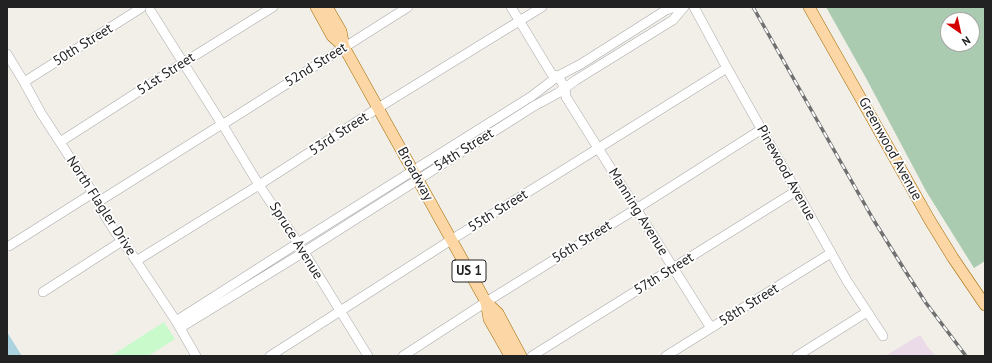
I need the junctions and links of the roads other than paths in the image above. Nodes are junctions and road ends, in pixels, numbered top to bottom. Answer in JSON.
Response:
{"nodes":[{"id":1,"x":273,"y":7,"type":"edge"},
{"id":2,"x":316,"y":7,"type":"edge"},
{"id":3,"x":327,"y":7,"type":"edge"},
{"id":4,"x":408,"y":7,"type":"edge"},
{"id":5,"x":511,"y":7,"type":"edge"},
{"id":6,"x":542,"y":7,"type":"edge"},
{"id":7,"x":675,"y":7,"type":"edge"},
{"id":8,"x":684,"y":7,"type":"edge"},
{"id":9,"x":694,"y":7,"type":"edge"},
{"id":10,"x":809,"y":7,"type":"edge"},
{"id":11,"x":146,"y":8,"type":"edge"},
{"id":12,"x":519,"y":21,"type":"junction"},
{"id":13,"x":344,"y":47,"type":"junction"},
{"id":14,"x":7,"y":54,"type":"edge"},
{"id":15,"x":183,"y":63,"type":"junction"},
{"id":16,"x":727,"y":68,"type":"junction"},
{"id":17,"x":554,"y":78,"type":"junction"},
{"id":18,"x":24,"y":82,"type":"junction"},
{"id":19,"x":563,"y":92,"type":"junction"},
{"id":20,"x":378,"y":108,"type":"junction"},
{"id":21,"x":222,"y":124,"type":"junction"},
{"id":22,"x":762,"y":129,"type":"junction"},
{"id":23,"x":60,"y":142,"type":"junction"},
{"id":24,"x":599,"y":148,"type":"junction"},
{"id":25,"x":415,"y":175,"type":"junction"},
{"id":26,"x":260,"y":185,"type":"junction"},
{"id":27,"x":796,"y":191,"type":"junction"},
{"id":28,"x":93,"y":193,"type":"junction"},
{"id":29,"x":98,"y":202,"type":"junction"},
{"id":30,"x":636,"y":209,"type":"junction"},
{"id":31,"x":451,"y":240,"type":"junction"},
{"id":32,"x":122,"y":241,"type":"junction"},
{"id":33,"x":298,"y":242,"type":"junction"},
{"id":34,"x":9,"y":246,"type":"dead end"},
{"id":35,"x":304,"y":252,"type":"junction"},
{"id":36,"x":831,"y":253,"type":"junction"},
{"id":37,"x":136,"y":261,"type":"junction"},
{"id":38,"x":674,"y":268,"type":"junction"},
{"id":39,"x":43,"y":292,"type":"dead end"},
{"id":40,"x":486,"y":302,"type":"junction"},
{"id":41,"x":985,"y":305,"type":"edge"},
{"id":42,"x":340,"y":312,"type":"junction"},
{"id":43,"x":867,"y":312,"type":"junction"},
{"id":44,"x":178,"y":325,"type":"junction"},
{"id":45,"x":711,"y":328,"type":"junction"},
{"id":46,"x":883,"y":336,"type":"dead end"},
{"id":47,"x":196,"y":356,"type":"edge"},
{"id":48,"x":270,"y":356,"type":"edge"},
{"id":49,"x":368,"y":356,"type":"edge"},
{"id":50,"x":403,"y":356,"type":"edge"},
{"id":51,"x":510,"y":356,"type":"edge"},
{"id":52,"x":521,"y":356,"type":"edge"},
{"id":53,"x":532,"y":356,"type":"edge"},
{"id":54,"x":666,"y":356,"type":"edge"},
{"id":55,"x":797,"y":356,"type":"edge"}],
"edges":[{"from":1,"to":15,"type":"street","name":"51st Street"},
{"from":2,"to":13,"type":"main road","name":"Broadway","number":"US 1"},
{"from":3,"to":13,"type":"main road","name":"Broadway","number":"US 1"},
{"from":4,"to":13,"type":"street","name":"52nd Street"},
{"from":5,"to":12,"type":"street","name":"Manning Avenue"},
{"from":6,"to":12,"type":"street","name":"53rd Street"},
{"from":7,"to":17,"type":"street","name":"54th Street"},
{"from":8,"to":19,"type":"street","name":"54th Street"},
{"from":9,"to":16,"type":"street","name":"Pinewood Avenue"},
{"from":10,"to":41,"type":"main road","name":"Greenwood Avenue"},
{"from":11,"to":15,"type":"street","name":"Spruce Avenue"},
{"from":11,"to":18,"type":"street","name":"50th Street"},
{"from":12,"to":17,"type":"street","name":"Manning Avenue"},
{"from":12,"to":20,"type":"street","name":"53rd Street"},
{"from":13,"to":20,"type":"main road","name":"Broadway","number":"US 1"},
{"from":13,"to":21,"type":"street","name":"52nd Street"},
{"from":14,"to":18,"type":"street","name":"North Flagler Drive"},
{"from":15,"to":21,"type":"street","name":"Spruce Avenue"},
{"from":15,"to":23,"type":"street","name":"51st Street"},
{"from":16,"to":22,"type":"street","name":"Pinewood Avenue"},
{"from":16,"to":24,"type":"street","name":"55th Street"},
{"from":17,"to":19,"type":"street","name":"Manning Avenue"},
{"from":17,"to":25,"type":"street","name":"54th Street"},
{"from":18,"to":23,"type":"street","name":"North Flagler Drive"},
{"from":19,"to":24,"type":"street","name":"Manning Avenue"},
{"from":19,"to":25,"type":"street","name":"54th Street"},
{"from":20,"to":25,"type":"main road","name":"Broadway","number":"US 1"},
{"from":20,"to":26,"type":"street","name":"53rd Street"},
{"from":21,"to":26,"type":"street","name":"Spruce Avenue"},
{"from":21,"to":29,"type":"street","name":"52nd Street"},
{"from":22,"to":27,"type":"street","name":"Pinewood Avenue"},
{"from":22,"to":30,"type":"street","name":"56th Street"},
{"from":23,"to":28,"type":"street","name":"North Flagler Drive"},
{"from":24,"to":30,"type":"street","name":"Manning Avenue"},
{"from":24,"to":31,"type":"street","name":"55th Street"},
{"from":25,"to":31,"type":"main road","name":"Broadway","number":"US 1"},
{"from":25,"to":33,"type":"street","name":"54th Street"},
{"from":25,"to":35,"type":"street","name":"54th Street"},
{"from":26,"to":33,"type":"street","name":"Spruce Avenue"},
{"from":26,"to":37,"type":"street","name":"53rd Street"},
{"from":27,"to":36,"type":"street","name":"Pinewood Avenue"},
{"from":27,"to":38,"type":"street","name":"57th Street"},
{"from":28,"to":29,"type":"street","name":"North Flagler Drive"},
{"from":28,"to":34,"type":"street"},
{"from":29,"to":32,"type":"street","name":"North Flagler Drive"},
{"from":30,"to":38,"type":"street","name":"Manning Avenue"},
{"from":30,"to":40,"type":"street","name":"56th Street"},
{"from":31,"to":40,"type":"main road","name":"Broadway","number":"US 1"},
{"from":31,"to":42,"type":"street","name":"55th Street"},
{"from":32,"to":37,"type":"street","name":"North Flagler Drive"},
{"from":32,"to":39,"type":"street"},
{"from":33,"to":35,"type":"street","name":"Spruce Avenue"},
{"from":33,"to":44,"type":"street","name":"54th Street"},
{"from":35,"to":42,"type":"street","name":"Spruce Avenue"},
{"from":35,"to":44,"type":"street","name":"54th Street"},
{"from":36,"to":43,"type":"street","name":"Pinewood Avenue"},
{"from":36,"to":45,"type":"street","name":"58th Street"},
{"from":37,"to":44,"type":"street","name":"North Flagler Drive"},
{"from":38,"to":45,"type":"street","name":"Manning Avenue"},
{"from":38,"to":53,"type":"street","name":"57th Street"},
{"from":40,"to":50,"type":"street","name":"56th Street"},
{"from":40,"to":51,"type":"main road","name":"Broadway","number":"US 1"},
{"from":40,"to":52,"type":"main road","name":"Broadway","number":"US 1"},
{"from":42,"to":48,"type":"street","name":"55th Street"},
{"from":42,"to":49,"type":"street","name":"Spruce Avenue"},
{"from":43,"to":46,"type":"street","name":"Pinewood Avenue"},
{"from":43,"to":55,"type":"street"},
{"from":44,"to":47,"type":"street","name":"North Flagler Drive"},
{"from":45,"to":54,"type":"street","name":"58th Street"}]}
